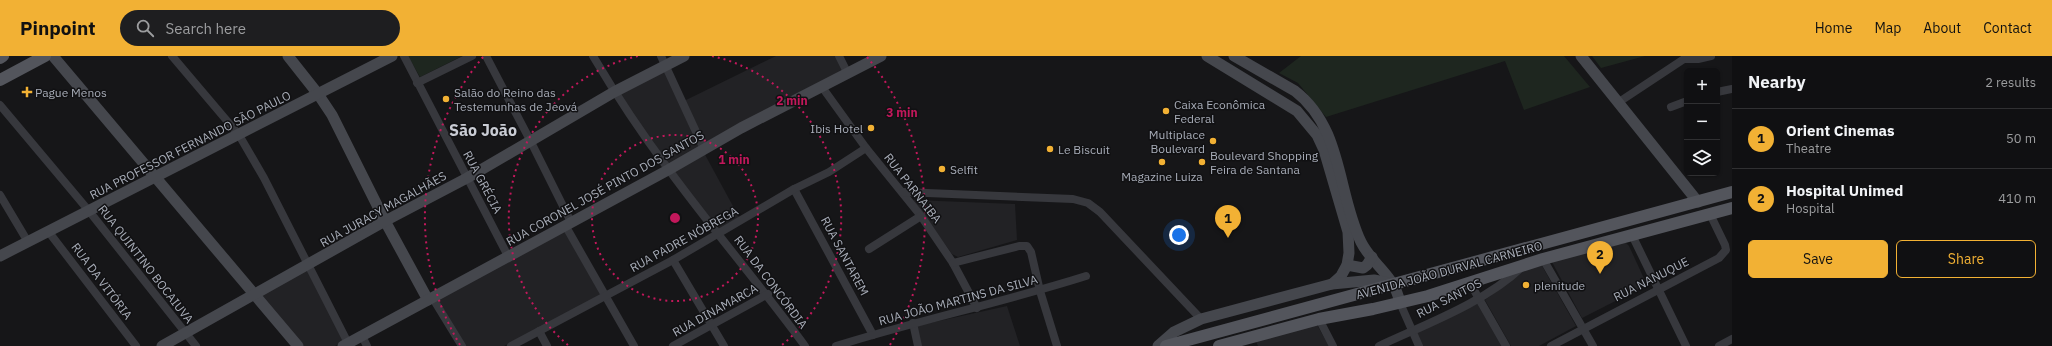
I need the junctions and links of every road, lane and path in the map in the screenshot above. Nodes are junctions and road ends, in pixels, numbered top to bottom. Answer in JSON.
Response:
{"nodes":[{"id":1,"x":3,"y":56,"type":"edge"},
{"id":2,"x":45,"y":56,"type":"edge"},
{"id":3,"x":53,"y":56,"type":"edge"},
{"id":4,"x":172,"y":56,"type":"edge"},
{"id":5,"x":288,"y":56,"type":"edge"},
{"id":6,"x":392,"y":56,"type":"edge"},
{"id":7,"x":404,"y":56,"type":"edge"},
{"id":8,"x":472,"y":56,"type":"edge"},
{"id":9,"x":486,"y":56,"type":"edge"},
{"id":10,"x":593,"y":56,"type":"edge"},
{"id":11,"x":684,"y":56,"type":"edge"},
{"id":12,"x":839,"y":56,"type":"edge"},
{"id":13,"x":881,"y":56,"type":"edge"},
{"id":14,"x":1207,"y":56,"type":"edge"},
{"id":15,"x":1234,"y":56,"type":"edge"},
{"id":16,"x":1581,"y":56,"type":"edge"},
{"id":17,"x":1711,"y":56,"type":"edge"},
{"id":18,"x":0,"y":58,"type":"edge"},
{"id":19,"x":664,"y":61,"type":"edge"},
{"id":20,"x":1249,"y":64,"type":"junction"},
{"id":21,"x":848,"y":74,"type":"junction"},
{"id":22,"x":1240,"y":78,"type":"junction"},
{"id":23,"x":0,"y":80,"type":"edge"},
{"id":24,"x":417,"y":83,"type":"junction"},
{"id":25,"x":822,"y":87,"type":"junction"},
{"id":26,"x":1732,"y":89,"type":"edge"},
{"id":27,"x":1720,"y":91,"type":"edge"},
{"id":28,"x":614,"y":92,"type":"junction"},
{"id":29,"x":318,"y":94,"type":"junction"},
{"id":30,"x":1618,"y":102,"type":"junction"},
{"id":31,"x":1684,"y":102,"type":"edge"},
{"id":32,"x":0,"y":105,"type":"edge"},
{"id":33,"x":1671,"y":107,"type":"dead end"},
{"id":34,"x":240,"y":135,"type":"junction"},
{"id":35,"x":531,"y":142,"type":"junction"},
{"id":36,"x":866,"y":148,"type":"junction"},
{"id":37,"x":704,"y":149,"type":"junction"},
{"id":38,"x":668,"y":170,"type":"junction"},
{"id":39,"x":154,"y":176,"type":"junction"},
{"id":40,"x":467,"y":178,"type":"junction"},
{"id":41,"x":794,"y":189,"type":"junction"},
{"id":42,"x":903,"y":192,"type":"junction"},
{"id":43,"x":1732,"y":192,"type":"edge"},
{"id":44,"x":0,"y":195,"type":"edge"},
{"id":45,"x":1698,"y":202,"type":"junction"},
{"id":46,"x":1732,"y":208,"type":"edge"},
{"id":47,"x":89,"y":211,"type":"junction"},
{"id":48,"x":1710,"y":214,"type":"junction"},
{"id":49,"x":921,"y":216,"type":"junction"},
{"id":50,"x":385,"y":221,"type":"junction"},
{"id":51,"x":568,"y":224,"type":"junction"},
{"id":52,"x":48,"y":232,"type":"junction"},
{"id":53,"x":719,"y":234,"type":"junction"},
{"id":54,"x":1632,"y":235,"type":"junction"},
{"id":55,"x":28,"y":242,"type":"junction"},
{"id":56,"x":869,"y":249,"type":"dead end"},
{"id":57,"x":0,"y":256,"type":"edge"},
{"id":58,"x":508,"y":256,"type":"junction"},
{"id":59,"x":1372,"y":257,"type":"junction"},
{"id":60,"x":1543,"y":259,"type":"junction"},
{"id":61,"x":673,"y":260,"type":"junction"},
{"id":62,"x":953,"y":263,"type":"junction"},
{"id":63,"x":1525,"y":264,"type":"junction"},
{"id":64,"x":309,"y":265,"type":"junction"},
{"id":65,"x":1347,"y":265,"type":"junction"},
{"id":66,"x":1086,"y":276,"type":"dead end"},
{"id":67,"x":1470,"y":282,"type":"junction"},
{"id":68,"x":1332,"y":284,"type":"junction"},
{"id":69,"x":1394,"y":284,"type":"junction"},
{"id":70,"x":1658,"y":289,"type":"junction"},
{"id":71,"x":1040,"y":291,"type":"junction"},
{"id":72,"x":254,"y":294,"type":"junction"},
{"id":73,"x":768,"y":294,"type":"junction"},
{"id":74,"x":605,"y":296,"type":"junction"},
{"id":75,"x":1478,"y":298,"type":"junction"},
{"id":76,"x":430,"y":299,"type":"junction"},
{"id":77,"x":1400,"y":303,"type":"junction"},
{"id":78,"x":977,"y":308,"type":"junction"},
{"id":79,"x":1201,"y":319,"type":"junction"},
{"id":80,"x":1319,"y":319,"type":"junction"},
{"id":81,"x":912,"y":323,"type":"junction"},
{"id":82,"x":712,"y":325,"type":"junction"},
{"id":83,"x":1583,"y":329,"type":"junction"},
{"id":84,"x":539,"y":331,"type":"junction"},
{"id":85,"x":1411,"y":331,"type":"junction"},
{"id":86,"x":186,"y":333,"type":"junction"},
{"id":87,"x":872,"y":335,"type":"junction"},
{"id":88,"x":1732,"y":339,"type":"edge"},
{"id":89,"x":364,"y":341,"type":"edge"},
{"id":90,"x":1252,"y":342,"type":"edge"},
{"id":91,"x":345,"y":344,"type":"edge"},
{"id":92,"x":136,"y":346,"type":"edge"},
{"id":93,"x":162,"y":346,"type":"edge"},
{"id":94,"x":196,"y":346,"type":"edge"},
{"id":95,"x":298,"y":346,"type":"edge"},
{"id":96,"x":462,"y":346,"type":"edge"},
{"id":97,"x":511,"y":346,"type":"edge"},
{"id":98,"x":547,"y":346,"type":"edge"},
{"id":99,"x":634,"y":346,"type":"edge"},
{"id":100,"x":673,"y":346,"type":"edge"},
{"id":101,"x":724,"y":346,"type":"edge"},
{"id":102,"x":804,"y":346,"type":"edge"},
{"id":103,"x":836,"y":346,"type":"edge"},
{"id":104,"x":918,"y":346,"type":"edge"},
{"id":105,"x":1057,"y":346,"type":"edge"},
{"id":106,"x":1158,"y":346,"type":"edge"},
{"id":107,"x":1166,"y":346,"type":"edge"},
{"id":108,"x":1219,"y":346,"type":"edge"},
{"id":109,"x":1333,"y":346,"type":"edge"},
{"id":110,"x":1379,"y":346,"type":"edge"},
{"id":111,"x":1419,"y":346,"type":"edge"},
{"id":112,"x":1506,"y":346,"type":"edge"},
{"id":113,"x":1551,"y":346,"type":"edge"},
{"id":114,"x":1593,"y":346,"type":"edge"},
{"id":115,"x":1686,"y":346,"type":"edge"},
{"id":116,"x":1719,"y":346,"type":"edge"}],
"edges":[{"from":1,"to":18,"type":"main road"},
{"from":2,"to":23,"type":"main road"},
{"from":3,"to":39,"type":"street"},
{"from":4,"to":34,"type":"street"},
{"from":5,"to":29,"type":"street"},
{"from":6,"to":29,"type":"street","name":"RUA PROFESSOR FERNANDO SÃO PAULO"},
{"from":7,"to":24,"type":"street","name":"RUA GRÉCIA"},
{"from":8,"to":24,"type":"street"},
{"from":9,"to":35,"type":"street"},
{"from":10,"to":28,"type":"street","name":"RUA DA CONCÓRDIA"},
{"from":11,"to":19,"type":"street","name":"RUA JURACY MAGALHÃES"},
{"from":12,"to":21,"type":"street"},
{"from":13,"to":21,"type":"street","name":"RUA CORONEL JOSÉ PINTO DOS SANTOS"},
{"from":14,"to":22,"type":"street"},
{"from":15,"to":20,"type":"street"},
{"from":16,"to":30,"type":"street"},
{"from":17,"to":30,"type":"street"},
{"from":19,"to":28,"type":"street","name":"RUA JURACY MAGALHÃES"},
{"from":19,"to":37,"type":"street"},
{"from":20,"to":22,"type":"street"},
{"from":20,"to":59,"type":"street"},
{"from":21,"to":25,"type":"street","name":"RUA CORONEL JOSÉ PINTO DOS SANTOS"},
{"from":22,"to":65,"type":"street"},
{"from":24,"to":40,"type":"street","name":"RUA GRÉCIA"},
{"from":25,"to":36,"type":"street","name":"RUA PARNAIBA"},
{"from":25,"to":37,"type":"street","name":"RUA CORONEL JOSÉ PINTO DOS SANTOS"},
{"from":26,"to":27,"type":"street"},
{"from":28,"to":35,"type":"street","name":"RUA JURACY MAGALHÃES"},
{"from":28,"to":38,"type":"street","name":"RUA DA CONCÓRDIA"},
{"from":29,"to":34,"type":"street","name":"RUA PROFESSOR FERNANDO SÃO PAULO"},
{"from":29,"to":50,"type":"street"},
{"from":30,"to":45,"type":"street"},
{"from":31,"to":33,"type":"street"},
{"from":32,"to":47,"type":"street","name":"RUA QUINTINO BOCAIUVA"},
{"from":34,"to":39,"type":"street","name":"RUA PROFESSOR FERNANDO SÃO PAULO"},
{"from":34,"to":64,"type":"street"},
{"from":35,"to":40,"type":"street","name":"RUA JURACY MAGALHÃES"},
{"from":35,"to":51,"type":"street"},
{"from":36,"to":41,"type":"street","name":"RUA PADRE NÓBREGA"},
{"from":36,"to":42,"type":"street","name":"RUA PARNAIBA"},
{"from":37,"to":38,"type":"street","name":"RUA CORONEL JOSÉ PINTO DOS SANTOS"},
{"from":38,"to":51,"type":"street","name":"RUA CORONEL JOSÉ PINTO DOS SANTOS"},
{"from":38,"to":53,"type":"street","name":"RUA DA CONCÓRDIA"},
{"from":39,"to":47,"type":"street","name":"RUA PROFESSOR FERNANDO SÃO PAULO"},
{"from":39,"to":72,"type":"street"},
{"from":40,"to":50,"type":"street","name":"RUA JURACY MAGALHÃES"},
{"from":40,"to":58,"type":"street","name":"RUA GRÉCIA"},
{"from":41,"to":53,"type":"street","name":"RUA PADRE NÓBREGA"},
{"from":41,"to":87,"type":"street","name":"RUA SANTAREM"},
{"from":42,"to":49,"type":"street","name":"RUA PARNAIBA"},
{"from":42,"to":79,"type":"street"},
{"from":43,"to":45,"type":"main road","name":"AVENIDA JOÃO DURVAL CARNEIRO"},
{"from":44,"to":55,"type":"street"},
{"from":45,"to":69,"type":"main road","name":"AVENIDA JOÃO DURVAL CARNEIRO"},
{"from":46,"to":48,"type":"main road","name":"AVENIDA JOÃO DURVAL CARNEIRO"},
{"from":47,"to":52,"type":"street","name":"RUA PROFESSOR FERNANDO SÃO PAULO"},
{"from":47,"to":86,"type":"street","name":"RUA QUINTINO BOCAIUVA"},
{"from":48,"to":54,"type":"main road","name":"AVENIDA JOÃO DURVAL CARNEIRO"},
{"from":48,"to":70,"type":"street","name":"RUA NANUQUE"},
{"from":49,"to":56,"type":"street"},
{"from":49,"to":62,"type":"street","name":"RUA PARNAIBA"},
{"from":50,"to":64,"type":"street","name":"RUA JURACY MAGALHÃES"},
{"from":50,"to":76,"type":"street"},
{"from":51,"to":58,"type":"street","name":"RUA CORONEL JOSÉ PINTO DOS SANTOS"},
{"from":51,"to":74,"type":"street"},
{"from":52,"to":55,"type":"street","name":"RUA PROFESSOR FERNANDO SÃO PAULO"},
{"from":52,"to":92,"type":"street","name":"RUA DA VITÓRIA"},
{"from":53,"to":61,"type":"street","name":"RUA PADRE NÓBREGA"},
{"from":53,"to":73,"type":"street","name":"RUA DA CONCÓRDIA"},
{"from":54,"to":60,"type":"main road","name":"AVENIDA JOÃO DURVAL CARNEIRO"},
{"from":54,"to":70,"type":"street"},
{"from":55,"to":57,"type":"street","name":"RUA PROFESSOR FERNANDO SÃO PAULO"},
{"from":58,"to":76,"type":"street","name":"RUA CORONEL JOSÉ PINTO DOS SANTOS"},
{"from":59,"to":65,"type":"street"},
{"from":59,"to":69,"type":"street"},
{"from":60,"to":63,"type":"main road","name":"AVENIDA JOÃO DURVAL CARNEIRO"},
{"from":60,"to":83,"type":"street"},
{"from":61,"to":74,"type":"street","name":"RUA PADRE NÓBREGA"},
{"from":61,"to":82,"type":"street"},
{"from":62,"to":71,"type":"street"},
{"from":62,"to":78,"type":"street","name":"RUA PARNAIBA"},
{"from":63,"to":67,"type":"main road","name":"AVENIDA JOÃO DURVAL CARNEIRO"},
{"from":63,"to":75,"type":"street","name":"RUA SANTOS"},
{"from":64,"to":72,"type":"street","name":"RUA JURACY MAGALHÃES"},
{"from":64,"to":91,"type":"street"},
{"from":65,"to":68,"type":"street"},
{"from":66,"to":71,"type":"street","name":"RUA JOÃO MARTINS DA SILVA"},
{"from":67,"to":75,"type":"street"},
{"from":67,"to":77,"type":"main road","name":"AVENIDA JOÃO DURVAL CARNEIRO"},
{"from":68,"to":69,"type":"street"},
{"from":68,"to":79,"type":"street"},
{"from":69,"to":77,"type":"street"},
{"from":69,"to":107,"type":"main road","name":"AVENIDA JOÃO DURVAL CARNEIRO"},
{"from":70,"to":83,"type":"street","name":"RUA NANUQUE"},
{"from":70,"to":115,"type":"street"},
{"from":71,"to":78,"type":"street","name":"RUA JOÃO MARTINS DA SILVA"},
{"from":71,"to":105,"type":"street"},
{"from":72,"to":86,"type":"street","name":"RUA JURACY MAGALHÃES"},
{"from":72,"to":95,"type":"street"},
{"from":73,"to":82,"type":"street","name":"RUA DINAMARCA"},
{"from":73,"to":102,"type":"street","name":"RUA DA CONCÓRDIA"},
{"from":74,"to":84,"type":"street","name":"RUA PADRE NÓBREGA"},
{"from":74,"to":99,"type":"street"},
{"from":75,"to":85,"type":"street","name":"RUA SANTOS"},
{"from":75,"to":112,"type":"street"},
{"from":76,"to":89,"type":"street","name":"RUA CORONEL JOSÉ PINTO DOS SANTOS"},
{"from":76,"to":96,"type":"street"},
{"from":77,"to":80,"type":"main road","name":"AVENIDA JOÃO DURVAL CARNEIRO"},
{"from":77,"to":85,"type":"street"},
{"from":78,"to":81,"type":"street","name":"RUA JOÃO MARTINS DA SILVA"},
{"from":79,"to":106,"type":"street"},
{"from":80,"to":90,"type":"main road","name":"AVENIDA JOÃO DURVAL CARNEIRO"},
{"from":80,"to":109,"type":"street"},
{"from":81,"to":87,"type":"street","name":"RUA JOÃO MARTINS DA SILVA"},
{"from":81,"to":104,"type":"street"},
{"from":82,"to":100,"type":"street","name":"RUA DINAMARCA"},
{"from":82,"to":101,"type":"street"},
{"from":83,"to":113,"type":"street","name":"RUA NANUQUE"},
{"from":83,"to":114,"type":"street"},
{"from":84,"to":97,"type":"street","name":"RUA PADRE NÓBREGA"},
{"from":84,"to":98,"type":"street"},
{"from":85,"to":110,"type":"street","name":"RUA SANTOS"},
{"from":85,"to":111,"type":"street"},
{"from":86,"to":93,"type":"street","name":"RUA JURACY MAGALHÃES"},
{"from":86,"to":94,"type":"street","name":"RUA QUINTINO BOCAIUVA"},
{"from":87,"to":103,"type":"street","name":"RUA JOÃO MARTINS DA SILVA"},
{"from":88,"to":116,"type":"street"},
{"from":89,"to":91,"type":"street","name":"RUA CORONEL JOSÉ PINTO DOS SANTOS"},
{"from":90,"to":108,"type":"main road","name":"AVENIDA JOÃO DURVAL CARNEIRO"}]}
